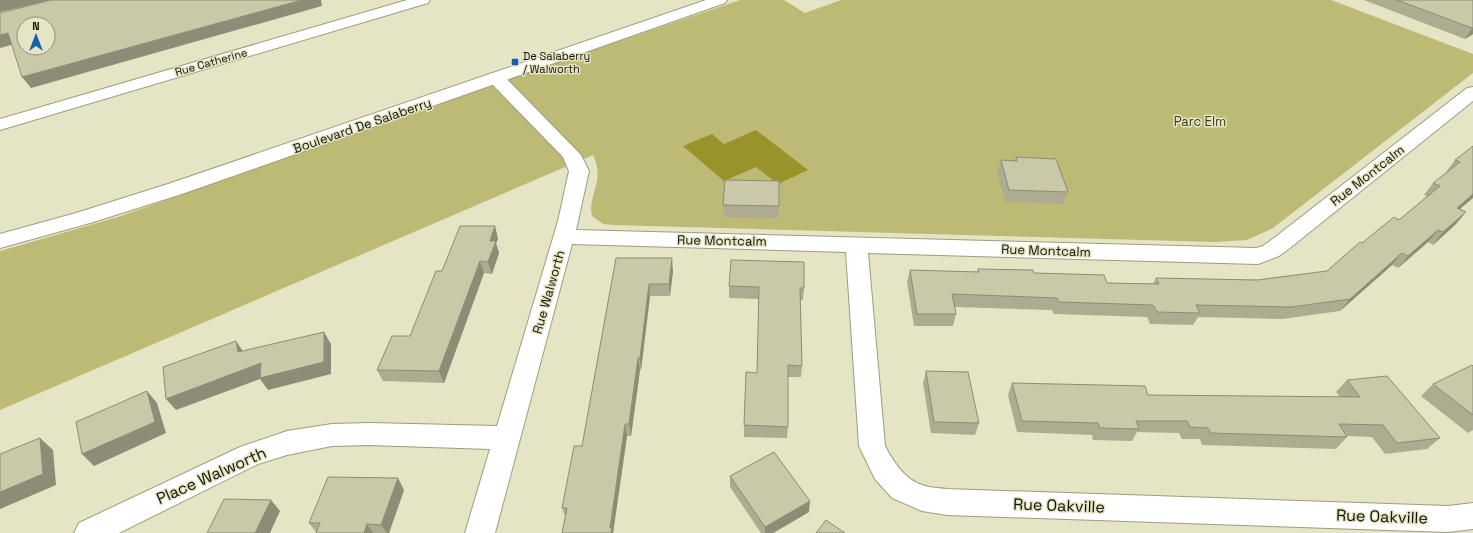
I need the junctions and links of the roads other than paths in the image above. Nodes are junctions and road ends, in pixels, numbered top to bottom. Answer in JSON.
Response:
{"nodes":[{"id":1,"x":423,"y":0,"type":"edge"},
{"id":2,"x":720,"y":0,"type":"edge"},
{"id":3,"x":496,"y":78,"type":"junction"},
{"id":4,"x":1469,"y":100,"type":"edge"},
{"id":5,"x":0,"y":125,"type":"edge"},
{"id":6,"x":564,"y":237,"type":"junction"},
{"id":7,"x":0,"y":242,"type":"edge"},
{"id":8,"x":856,"y":244,"type":"junction"},
{"id":9,"x":507,"y":438,"type":"junction"},
{"id":10,"x":1473,"y":516,"type":"edge"},
{"id":11,"x":89,"y":533,"type":"edge"},
{"id":12,"x":480,"y":533,"type":"edge"}],
"edges":[{"from":1,"to":5,"type":"street","name":"Rue Catherine"},
{"from":2,"to":3,"type":"street","name":"Boulevard De Salaberry"},
{"from":3,"to":6,"type":"street","name":"Rue Walworth"},
{"from":3,"to":7,"type":"street","name":"Boulevard De Salaberry"},
{"from":4,"to":8,"type":"street","name":"Rue Montcalm"},
{"from":6,"to":8,"type":"street","name":"Rue Montcalm"},
{"from":6,"to":9,"type":"street","name":"Rue Walworth"},
{"from":8,"to":10,"type":"street","name":"Rue Oakville"},
{"from":9,"to":11,"type":"street","name":"Place Walworth"},
{"from":9,"to":12,"type":"street","name":"Rue Walworth"}]}
